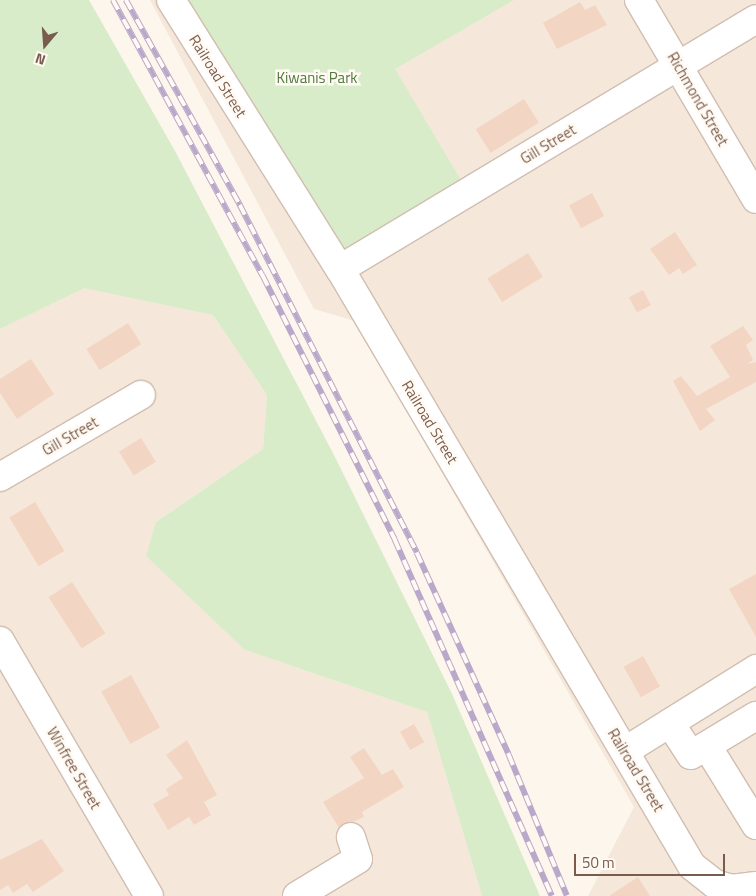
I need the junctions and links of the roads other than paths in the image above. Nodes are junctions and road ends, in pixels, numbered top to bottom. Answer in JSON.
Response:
{"nodes":[{"id":1,"x":171,"y":0,"type":"edge"},
{"id":2,"x":639,"y":0,"type":"edge"},
{"id":3,"x":756,"y":19,"type":"edge"},
{"id":4,"x":678,"y":66,"type":"junction"},
{"id":5,"x":756,"y":199,"type":"edge"},
{"id":6,"x":340,"y":269,"type":"junction"},
{"id":7,"x":141,"y":395,"type":"dead end"},
{"id":8,"x":0,"y":477,"type":"edge"},
{"id":9,"x":0,"y":641,"type":"edge"},
{"id":10,"x":756,"y":668,"type":"edge"},
{"id":11,"x":756,"y":716,"type":"edge"},
{"id":12,"x":670,"y":722,"type":"junction"},
{"id":13,"x":707,"y":746,"type":"junction"},
{"id":14,"x":625,"y":751,"type":"junction"},
{"id":15,"x":756,"y":825,"type":"edge"},
{"id":16,"x":351,"y":838,"type":"dead end"},
{"id":17,"x":756,"y":886,"type":"edge"},
{"id":18,"x":149,"y":896,"type":"edge"},
{"id":19,"x":297,"y":896,"type":"edge"}],
"edges":[{"from":1,"to":6,"type":"street","name":"Railroad Street"},
{"from":2,"to":4,"type":"street","name":"Richmond Street"},
{"from":3,"to":4,"type":"street","name":"Gill Street"},
{"from":4,"to":5,"type":"street","name":"Richmond Street"},
{"from":4,"to":6,"type":"street","name":"Gill Street"},
{"from":6,"to":14,"type":"street","name":"Railroad Street"},
{"from":7,"to":8,"type":"street","name":"Gill Street"},
{"from":9,"to":18,"type":"street","name":"Winfree Street"},
{"from":10,"to":12,"type":"street"},
{"from":11,"to":13,"type":"street"},
{"from":12,"to":13,"type":"street"},
{"from":12,"to":14,"type":"street"},
{"from":13,"to":15,"type":"street"},
{"from":14,"to":17,"type":"street","name":"Railroad Street"},
{"from":16,"to":19,"type":"street"}]}
